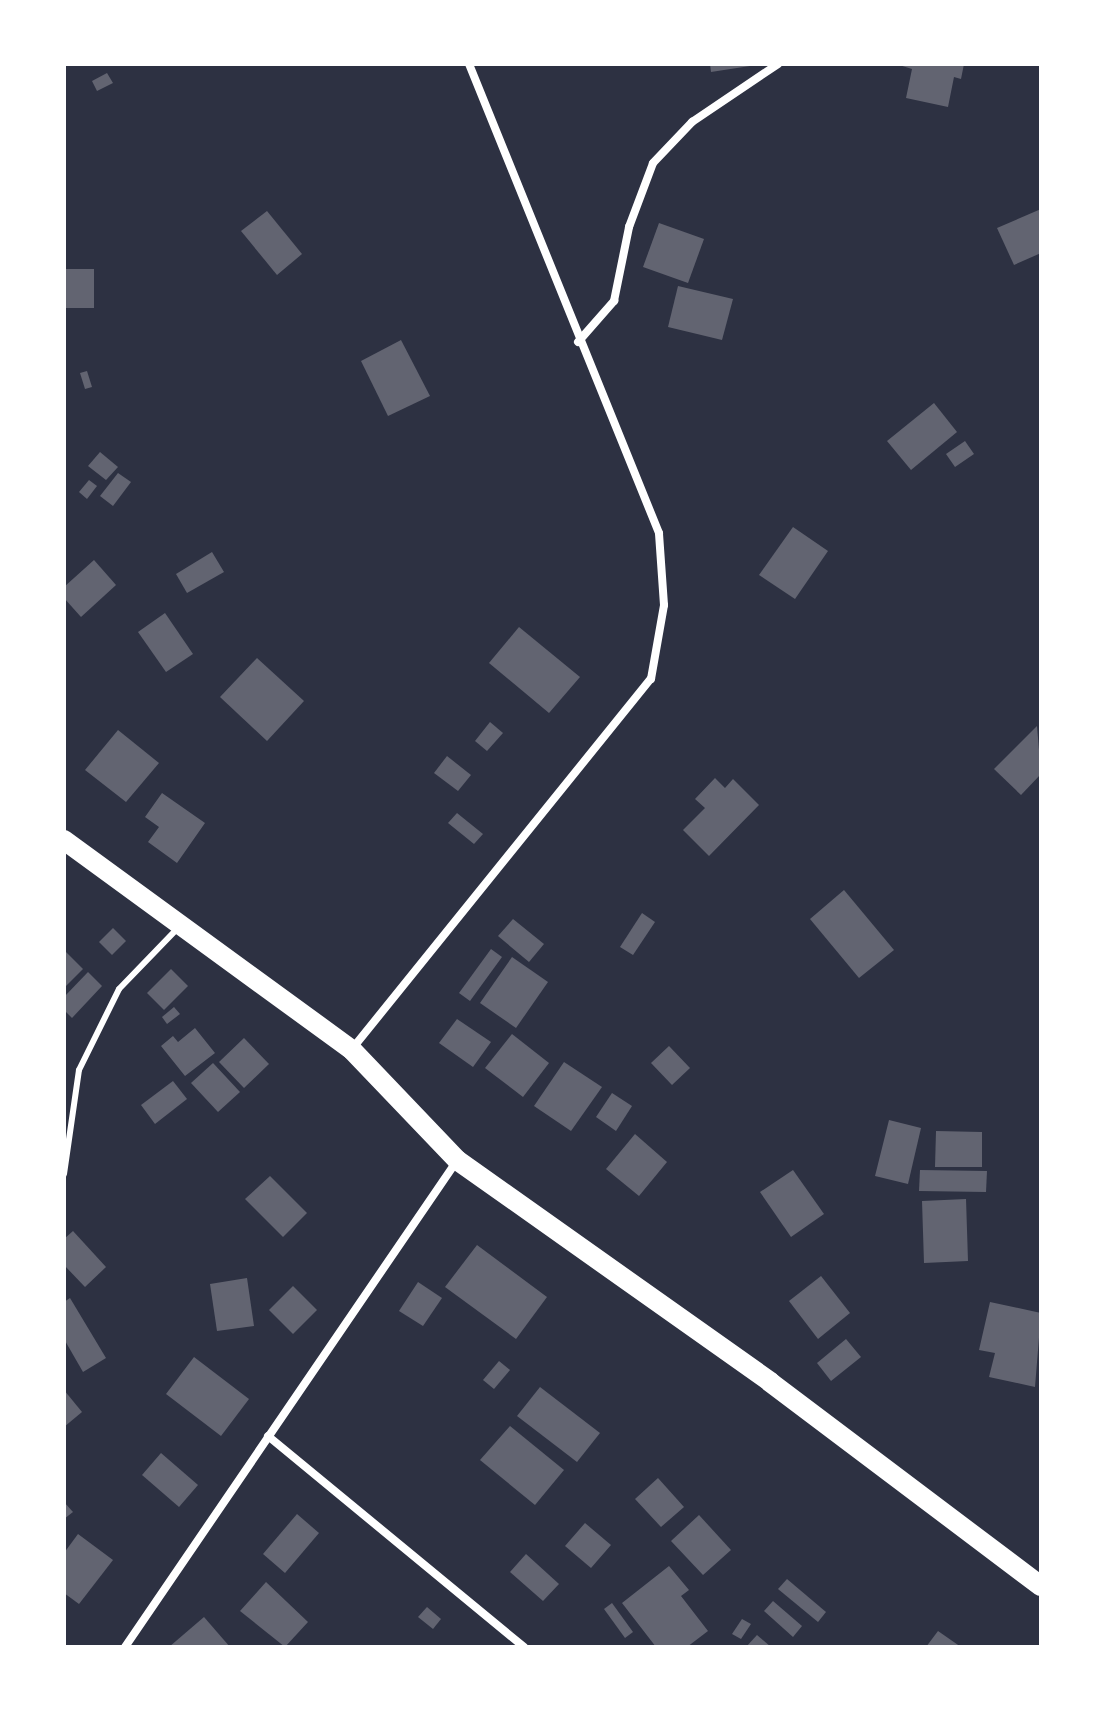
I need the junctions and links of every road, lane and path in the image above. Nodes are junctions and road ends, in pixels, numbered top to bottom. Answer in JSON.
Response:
{"nodes":[{"id":1,"x":469,"y":64,"type":"edge"},
{"id":2,"x":778,"y":64,"type":"edge"},
{"id":3,"x":578,"y":342,"type":"junction"},
{"id":4,"x":64,"y":840,"type":"edge"},
{"id":5,"x":181,"y":925,"type":"junction"},
{"id":6,"x":352,"y":1050,"type":"junction"},
{"id":7,"x":457,"y":1160,"type":"junction"},
{"id":8,"x":64,"y":1174,"type":"edge"},
{"id":9,"x":268,"y":1436,"type":"junction"},
{"id":10,"x":1041,"y":1586,"type":"edge"},
{"id":11,"x":125,"y":1647,"type":"edge"},
{"id":12,"x":524,"y":1647,"type":"edge"}],
"edges":[{"from":1,"to":3,"type":"street"},
{"from":2,"to":3,"type":"street"},
{"from":3,"to":6,"type":"street"},
{"from":4,"to":5,"type":"main road"},
{"from":5,"to":6,"type":"main road"},
{"from":5,"to":8,"type":"lane"},
{"from":6,"to":7,"type":"main road"},
{"from":7,"to":9,"type":"street"},
{"from":7,"to":10,"type":"main road"},
{"from":9,"to":11,"type":"street"},
{"from":9,"to":12,"type":"street"}]}
